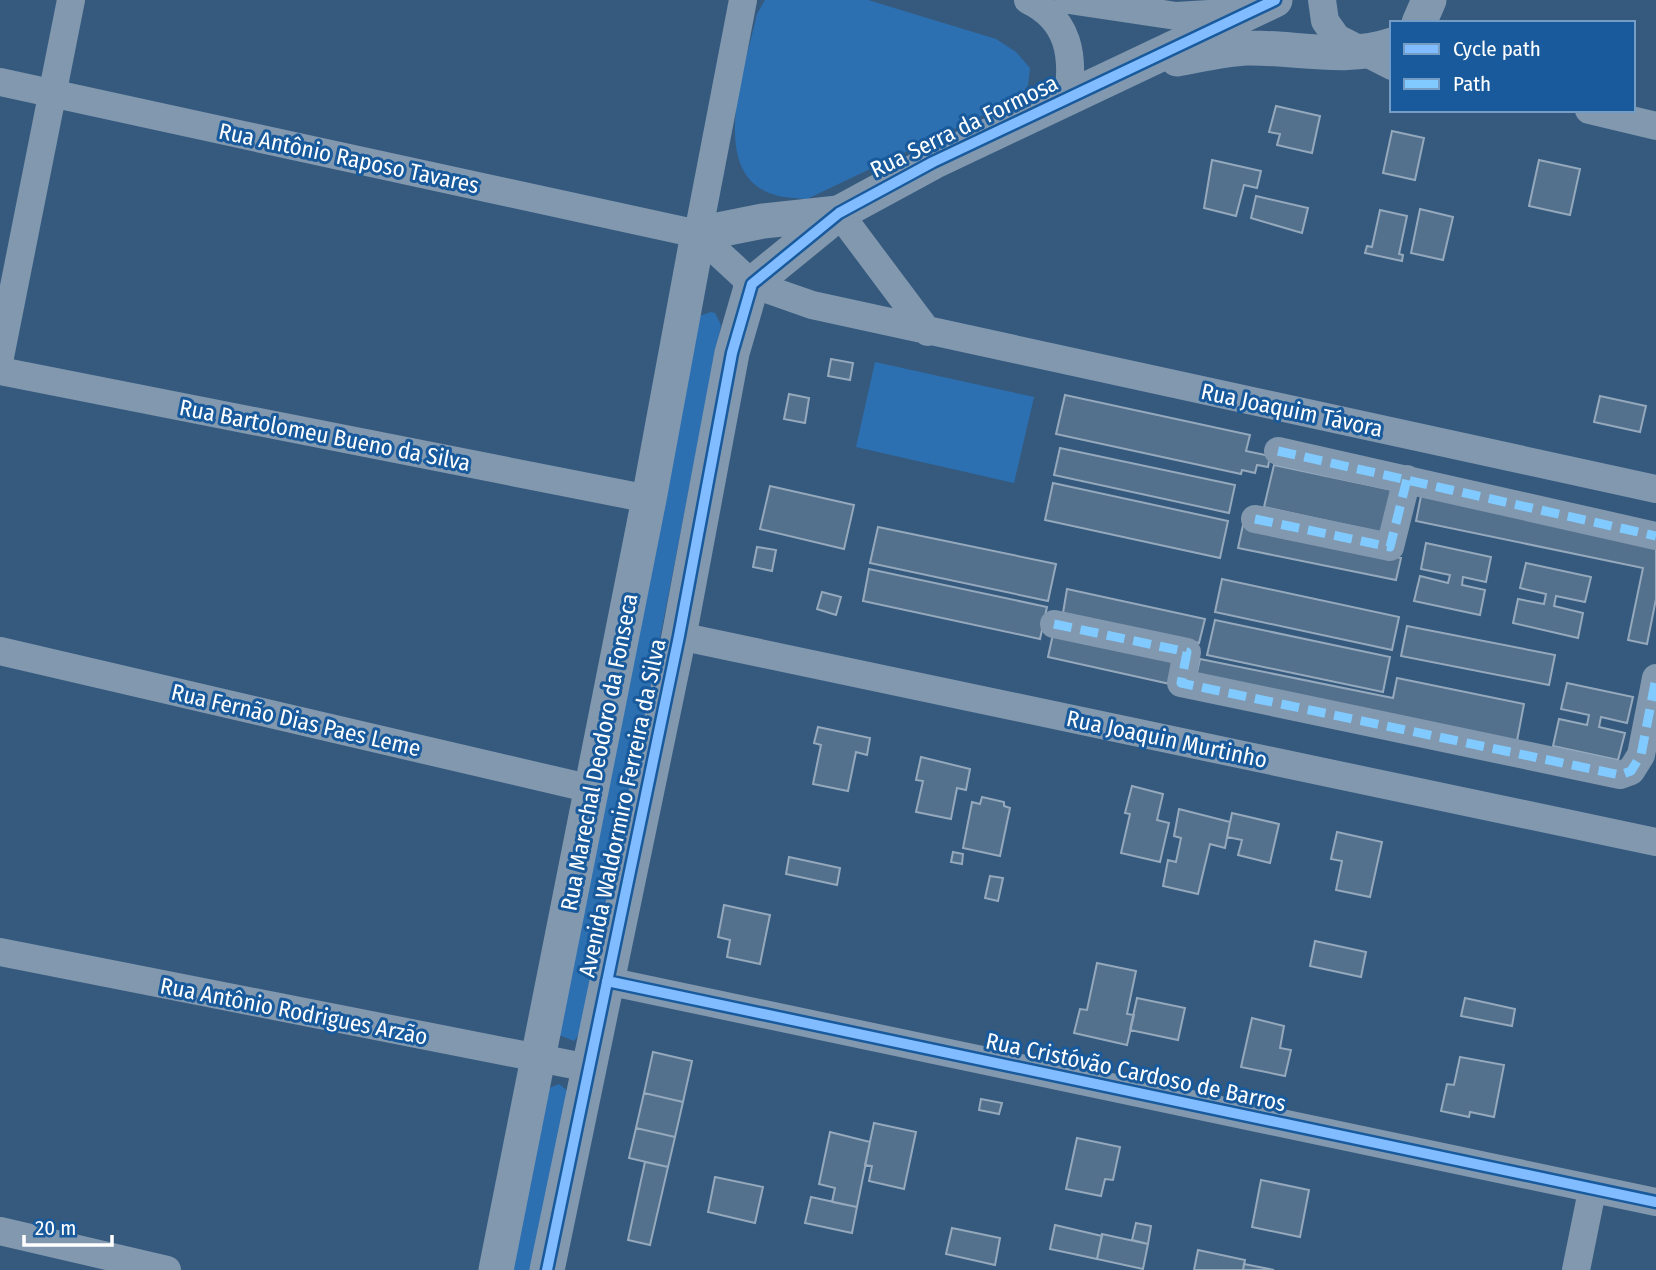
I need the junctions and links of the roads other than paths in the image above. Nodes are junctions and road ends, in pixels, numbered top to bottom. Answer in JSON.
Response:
{"nodes":[{"id":1,"x":71,"y":0,"type":"edge"},
{"id":2,"x":743,"y":0,"type":"edge"},
{"id":3,"x":1028,"y":0,"type":"edge"},
{"id":4,"x":1069,"y":0,"type":"edge"},
{"id":5,"x":1322,"y":0,"type":"edge"},
{"id":6,"x":1429,"y":0,"type":"edge"},
{"id":7,"x":1263,"y":6,"type":"edge"},
{"id":8,"x":1420,"y":21,"type":"edge"},
{"id":9,"x":1440,"y":21,"type":"edge"},
{"id":10,"x":1382,"y":54,"type":"edge"},
{"id":11,"x":1139,"y":65,"type":"junction"},
{"id":12,"x":0,"y":82,"type":"edge"},
{"id":13,"x":51,"y":93,"type":"junction"},
{"id":14,"x":1068,"y":98,"type":"junction"},
{"id":15,"x":1597,"y":112,"type":"edge"},
{"id":16,"x":1656,"y":126,"type":"edge"},
{"id":17,"x":839,"y":213,"type":"junction"},
{"id":18,"x":698,"y":234,"type":"junction"},
{"id":19,"x":752,"y":284,"type":"junction"},
{"id":20,"x":928,"y":332,"type":"junction"},
{"id":21,"x":0,"y":357,"type":"edge"},
{"id":22,"x":0,"y":371,"type":"edge"},
{"id":23,"x":1278,"y":451,"type":"dead end"},
{"id":24,"x":1406,"y":479,"type":"junction"},
{"id":25,"x":1656,"y":489,"type":"edge"},
{"id":26,"x":649,"y":499,"type":"junction"},
{"id":27,"x":1255,"y":519,"type":"dead end"},
{"id":28,"x":1656,"y":537,"type":"edge"},
{"id":29,"x":1054,"y":624,"type":"dead end"},
{"id":30,"x":679,"y":636,"type":"junction"},
{"id":31,"x":0,"y":651,"type":"edge"},
{"id":32,"x":1656,"y":678,"type":"edge"},
{"id":33,"x":592,"y":789,"type":"junction"},
{"id":34,"x":1656,"y":842,"type":"edge"},
{"id":35,"x":0,"y":952,"type":"edge"},
{"id":36,"x":607,"y":981,"type":"junction"},
{"id":37,"x":538,"y":1060,"type":"junction"},
{"id":38,"x":589,"y":1068,"type":"junction"},
{"id":39,"x":1592,"y":1191,"type":"junction"},
{"id":40,"x":1656,"y":1202,"type":"edge"},
{"id":41,"x":0,"y":1231,"type":"edge"},
{"id":42,"x":167,"y":1270,"type":"edge"},
{"id":43,"x":496,"y":1270,"type":"edge"},
{"id":44,"x":547,"y":1270,"type":"edge"},
{"id":45,"x":1576,"y":1270,"type":"edge"}],
"edges":[{"from":1,"to":13,"type":"street"},
{"from":2,"to":18,"type":"street"},
{"from":3,"to":14,"type":"street"},
{"from":4,"to":7,"type":"street"},
{"from":5,"to":10,"type":"street"},
{"from":6,"to":8,"type":"street"},
{"from":6,"to":9,"type":"street"},
{"from":7,"to":11,"type":"street","name":"Rua Serra da Formosa"},
{"from":10,"to":11,"type":"street","name":"Rua Serra da Formosa"},
{"from":11,"to":14,"type":"street","name":"Rua Serra da Formosa"},
{"from":12,"to":13,"type":"street","name":"Rua Antônio Raposo Tavares"},
{"from":13,"to":18,"type":"street","name":"Rua Antônio Raposo Tavares"},
{"from":13,"to":21,"type":"street"},
{"from":14,"to":17,"type":"street","name":"Rua Serra da Formosa"},
{"from":15,"to":16,"type":"street"},
{"from":17,"to":18,"type":"street","name":"Rua Serra da Formosa"},
{"from":17,"to":19,"type":"street","name":"Rua Serra da Formosa"},
{"from":17,"to":20,"type":"street"},
{"from":18,"to":19,"type":"street","name":"Rua Joaquim Távora"},
{"from":18,"to":26,"type":"street","name":"Rua Marechal Deodoro da Fonseca"},
{"from":19,"to":20,"type":"street","name":"Rua Joaquim Távora"},
{"from":19,"to":30,"type":"street","name":"Avenida Waldormiro Ferreira da Silva"},
{"from":20,"to":25,"type":"street","name":"Rua Joaquim Távora"},
{"from":22,"to":26,"type":"street","name":"Rua Bartolomeu Bueno da Silva"},
{"from":23,"to":24,"type":"street"},
{"from":24,"to":27,"type":"street"},
{"from":24,"to":28,"type":"street"},
{"from":26,"to":33,"type":"street","name":"Rua Marechal Deodoro da Fonseca"},
{"from":29,"to":32,"type":"street"},
{"from":30,"to":34,"type":"street","name":"Rua Joaquin Murtinho"},
{"from":30,"to":36,"type":"street","name":"Avenida Waldormiro Ferreira da Silva"},
{"from":31,"to":33,"type":"street","name":"Rua Fernão Dias Paes Leme"},
{"from":33,"to":37,"type":"street","name":"Rua Marechal Deodoro da Fonseca"},
{"from":35,"to":37,"type":"street","name":"Rua Antônio Rodrigues Arzão"},
{"from":36,"to":38,"type":"street","name":"Avenida Waldormiro Ferreira da Silva"},
{"from":36,"to":39,"type":"street","name":"Rua Cristóvão Cardoso de Barros"},
{"from":37,"to":38,"type":"street","name":"Rua Antônio Rodrigues Arzão"},
{"from":37,"to":43,"type":"street","name":"Rua Marechal Deodoro da Fonseca"},
{"from":38,"to":44,"type":"street","name":"Avenida Waldormiro Ferreira da Silva"},
{"from":39,"to":40,"type":"street","name":"Rua Cristóvão Cardoso de Barros"},
{"from":39,"to":45,"type":"street"},
{"from":41,"to":42,"type":"street"}]}
